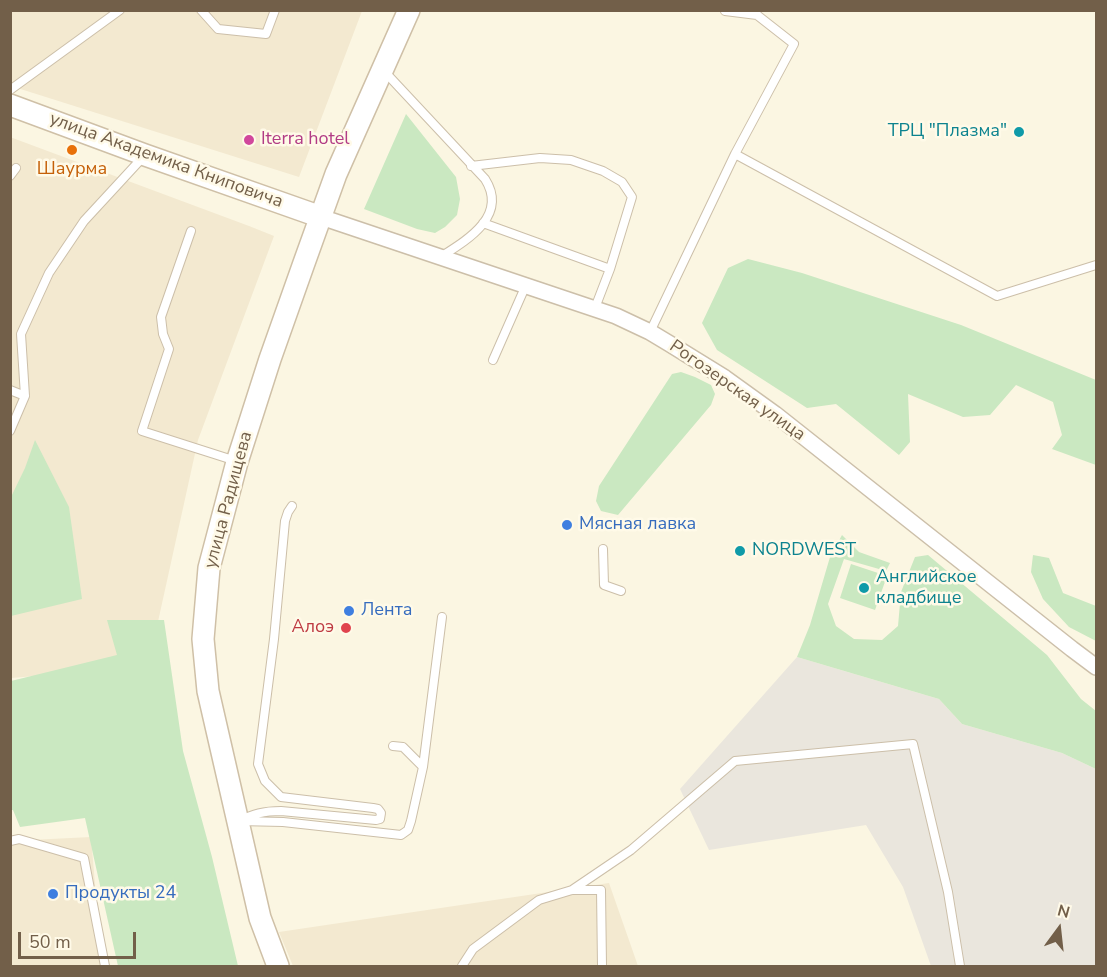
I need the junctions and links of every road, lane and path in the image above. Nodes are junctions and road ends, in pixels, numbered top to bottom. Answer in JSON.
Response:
{"nodes":[{"id":1,"x":120,"y":10,"type":"edge"},
{"id":2,"x":201,"y":10,"type":"edge"},
{"id":3,"x":275,"y":10,"type":"edge"},
{"id":4,"x":409,"y":10,"type":"edge"},
{"id":5,"x":725,"y":11,"type":"edge"},
{"id":6,"x":756,"y":13,"type":"edge"},
{"id":7,"x":382,"y":70,"type":"junction"},
{"id":8,"x":10,"y":90,"type":"edge"},
{"id":9,"x":10,"y":105,"type":"edge"},
{"id":10,"x":735,"y":154,"type":"junction"},
{"id":11,"x":145,"y":155,"type":"junction"},
{"id":12,"x":471,"y":166,"type":"junction"},
{"id":13,"x":16,"y":168,"type":"dead end"},
{"id":14,"x":10,"y":176,"type":"edge"},
{"id":15,"x":321,"y":217,"type":"junction"},
{"id":16,"x":483,"y":223,"type":"junction"},
{"id":17,"x":191,"y":231,"type":"dead end"},
{"id":18,"x":441,"y":257,"type":"junction"},
{"id":19,"x":1096,"y":265,"type":"edge"},
{"id":20,"x":610,"y":269,"type":"junction"},
{"id":21,"x":526,"y":285,"type":"junction"},
{"id":22,"x":595,"y":308,"type":"junction"},
{"id":23,"x":650,"y":332,"type":"junction"},
{"id":24,"x":493,"y":360,"type":"dead end"},
{"id":25,"x":10,"y":390,"type":"edge"},
{"id":26,"x":25,"y":396,"type":"junction"},
{"id":27,"x":12,"y":427,"type":"edge"},
{"id":28,"x":237,"y":462,"type":"junction"},
{"id":29,"x":292,"y":506,"type":"dead end"},
{"id":30,"x":603,"y":549,"type":"dead end"},
{"id":31,"x":621,"y":591,"type":"dead end"},
{"id":32,"x":442,"y":617,"type":"dead end"},
{"id":33,"x":1096,"y":667,"type":"edge"},
{"id":34,"x":393,"y":746,"type":"dead end"},
{"id":35,"x":423,"y":767,"type":"junction"},
{"id":36,"x":247,"y":820,"type":"junction"},
{"id":37,"x":10,"y":841,"type":"edge"},
{"id":38,"x":572,"y":890,"type":"junction"},
{"id":39,"x":105,"y":966,"type":"edge"},
{"id":40,"x":278,"y":966,"type":"edge"},
{"id":41,"x":462,"y":966,"type":"edge"},
{"id":42,"x":602,"y":966,"type":"edge"},
{"id":43,"x":960,"y":966,"type":"edge"}],
"edges":[{"from":1,"to":8,"type":"lane"},
{"from":2,"to":3,"type":"lane"},
{"from":4,"to":7,"type":"street","name":"улица Радищева"},
{"from":5,"to":6,"type":"lane"},
{"from":6,"to":10,"type":"lane"},
{"from":7,"to":12,"type":"lane"},
{"from":7,"to":15,"type":"street","name":"улица Радищева"},
{"from":9,"to":11,"type":"street","name":"улица Академика Книповича"},
{"from":10,"to":19,"type":"lane"},
{"from":10,"to":23,"type":"lane"},
{"from":11,"to":15,"type":"street","name":"улица Академика Книповича"},
{"from":11,"to":26,"type":"lane"},
{"from":12,"to":16,"type":"lane"},
{"from":12,"to":20,"type":"lane"},
{"from":13,"to":14,"type":"lane"},
{"from":15,"to":18,"type":"street","name":"Рогозерская улица"},
{"from":15,"to":28,"type":"street","name":"улица Радищева"},
{"from":16,"to":18,"type":"lane"},
{"from":16,"to":20,"type":"lane"},
{"from":17,"to":28,"type":"lane"},
{"from":18,"to":21,"type":"street","name":"Рогозерская улица"},
{"from":20,"to":22,"type":"lane"},
{"from":21,"to":22,"type":"street","name":"Рогозерская улица"},
{"from":21,"to":24,"type":"lane"},
{"from":22,"to":23,"type":"street","name":"Рогозерская улица"},
{"from":23,"to":33,"type":"street","name":"Рогозерская улица"},
{"from":25,"to":26,"type":"lane"},
{"from":26,"to":27,"type":"lane"},
{"from":28,"to":36,"type":"street","name":"улица Радищева"},
{"from":29,"to":36,"type":"lane"},
{"from":30,"to":31,"type":"lane"},
{"from":32,"to":35,"type":"lane"},
{"from":34,"to":35,"type":"lane"},
{"from":35,"to":36,"type":"lane"},
{"from":36,"to":40,"type":"street","name":"улица Радищева"},
{"from":37,"to":39,"type":"lane"},
{"from":38,"to":41,"type":"lane"},
{"from":38,"to":42,"type":"lane"},
{"from":38,"to":43,"type":"lane"}]}
